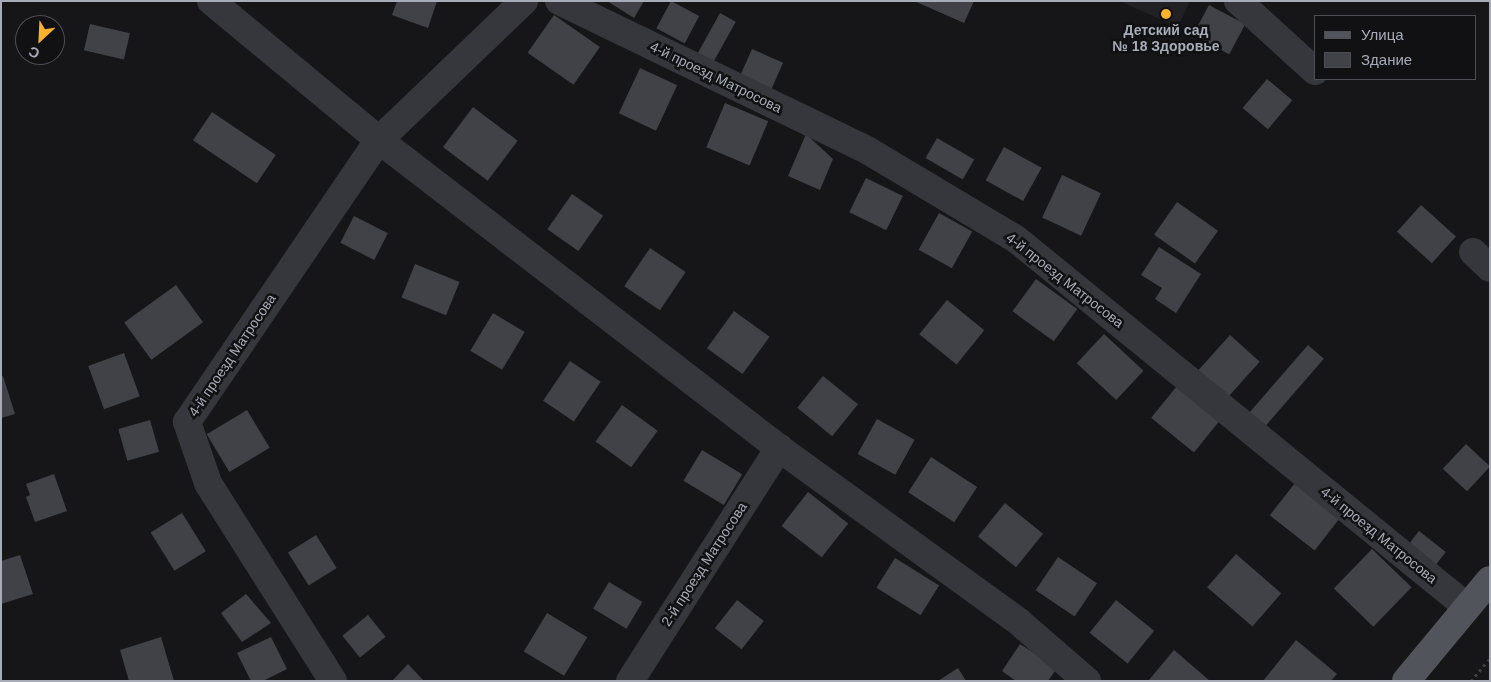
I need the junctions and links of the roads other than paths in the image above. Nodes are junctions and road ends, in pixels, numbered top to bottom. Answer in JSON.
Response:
{"nodes":[{"id":1,"x":211,"y":1,"type":"edge"},
{"id":2,"x":524,"y":1,"type":"edge"},
{"id":3,"x":559,"y":1,"type":"edge"},
{"id":4,"x":1238,"y":1,"type":"edge"},
{"id":5,"x":1314,"y":70,"type":"edge"},
{"id":6,"x":379,"y":140,"type":"junction"},
{"id":7,"x":778,"y":448,"type":"junction"},
{"id":8,"x":1490,"y":580,"type":"edge"},
{"id":9,"x":1467,"y":607,"type":"junction"},
{"id":10,"x":332,"y":681,"type":"edge"},
{"id":11,"x":630,"y":681,"type":"edge"},
{"id":12,"x":1088,"y":681,"type":"edge"},
{"id":13,"x":1406,"y":681,"type":"edge"}],
"edges":[{"from":1,"to":6,"type":"street"},
{"from":2,"to":6,"type":"street","name":"4-й проезд Матросова"},
{"from":3,"to":9,"type":"street","name":"4-й проезд Матросова"},
{"from":4,"to":5,"type":"street"},
{"from":6,"to":7,"type":"street"},
{"from":6,"to":10,"type":"street","name":"4-й проезд Матросова"},
{"from":7,"to":11,"type":"street","name":"2-й проезд Матросова"},
{"from":7,"to":12,"type":"street"},
{"from":8,"to":9,"type":"main road"},
{"from":9,"to":13,"type":"main road"}]}
